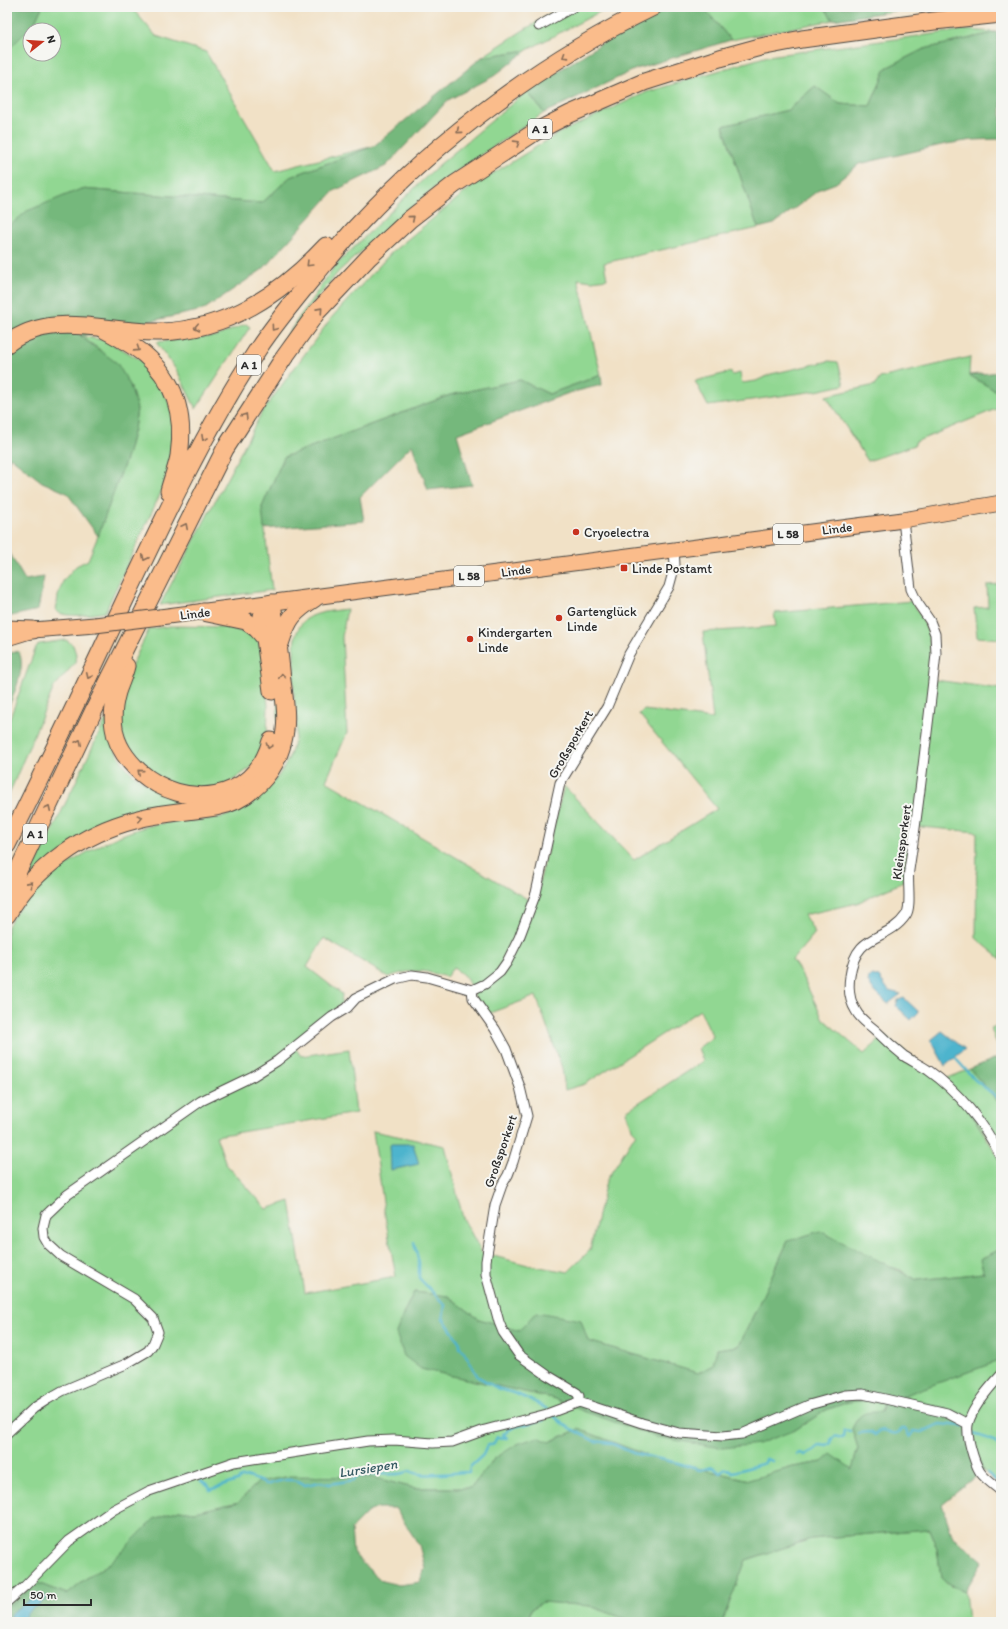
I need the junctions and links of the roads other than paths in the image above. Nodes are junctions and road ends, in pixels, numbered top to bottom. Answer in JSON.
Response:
{"nodes":[{"id":1,"x":573,"y":7,"type":"edge"},
{"id":2,"x":653,"y":7,"type":"edge"},
{"id":3,"x":1000,"y":15,"type":"edge"},
{"id":4,"x":539,"y":26,"type":"dead end"},
{"id":5,"x":360,"y":222,"type":"junction"},
{"id":6,"x":104,"y":329,"type":"junction"},
{"id":7,"x":7,"y":344,"type":"edge"},
{"id":8,"x":1001,"y":504,"type":"edge"},
{"id":9,"x":903,"y":520,"type":"junction"},
{"id":10,"x":161,"y":523,"type":"junction"},
{"id":11,"x":674,"y":549,"type":"junction"},
{"id":12,"x":315,"y":598,"type":"junction"},
{"id":13,"x":267,"y":604,"type":"junction"},
{"id":14,"x":203,"y":612,"type":"junction"},
{"id":15,"x":7,"y":628,"type":"edge"},
{"id":16,"x":33,"y":630,"type":"junction"},
{"id":17,"x":131,"y":636,"type":"junction"},
{"id":18,"x":7,"y":638,"type":"edge"},
{"id":19,"x":272,"y":643,"type":"junction"},
{"id":20,"x":7,"y":844,"type":"edge"},
{"id":21,"x":7,"y":894,"type":"edge"},
{"id":22,"x":7,"y":915,"type":"edge"},
{"id":23,"x":472,"y":990,"type":"junction"},
{"id":24,"x":1001,"y":1157,"type":"edge"},
{"id":25,"x":1001,"y":1375,"type":"edge"},
{"id":26,"x":579,"y":1402,"type":"junction"},
{"id":27,"x":968,"y":1424,"type":"junction"},
{"id":28,"x":7,"y":1433,"type":"edge"},
{"id":29,"x":1001,"y":1491,"type":"edge"},
{"id":30,"x":7,"y":1602,"type":"edge"}],
"edges":[{"from":1,"to":4,"type":"street"},
{"from":2,"to":5,"type":"highway","number":"A 1","one_way":true},
{"from":17,"to":3,"type":"highway","number":"A 1","one_way":true},
{"from":5,"to":6,"type":"highway","one_way":true},
{"from":5,"to":10,"type":"highway","number":"A 1","one_way":true},
{"from":6,"to":7,"type":"highway"},
{"from":6,"to":10,"type":"highway","one_way":true},
{"from":8,"to":9,"type":"main road","name":"Linde","number":"L 58"},
{"from":9,"to":11,"type":"main road","name":"Linde","number":"L 58"},
{"from":9,"to":24,"type":"street","name":"Kleinsporkert"},
{"from":10,"to":20,"type":"highway","number":"A 1","one_way":true},
{"from":11,"to":12,"type":"main road","name":"Linde","number":"L 58"},
{"from":11,"to":23,"type":"street","name":"Großsporkert"},
{"from":12,"to":13,"type":"main road","name":"Linde","number":"L 58"},
{"from":12,"to":19,"type":"highway"},
{"from":13,"to":14,"type":"main road","name":"Linde","number":"L 58"},
{"from":13,"to":19,"type":"highway"},
{"from":14,"to":16,"type":"main road","name":"Linde","number":"L 58","bridge":true},
{"from":14,"to":19,"type":"highway"},
{"from":15,"to":16,"type":"highway"},
{"from":16,"to":18,"type":"main road","name":"Linde","number":"L 58"},
{"from":19,"to":17,"type":"highway","one_way":true},
{"from":21,"to":17,"type":"highway","number":"A 1","one_way":true},
{"from":22,"to":19,"type":"highway","one_way":true},
{"from":23,"to":26,"type":"street","name":"Großsporkert"},
{"from":23,"to":28,"type":"street"},
{"from":25,"to":27,"type":"street"},
{"from":26,"to":27,"type":"street"},
{"from":26,"to":30,"type":"street"},
{"from":27,"to":29,"type":"street"}]}
